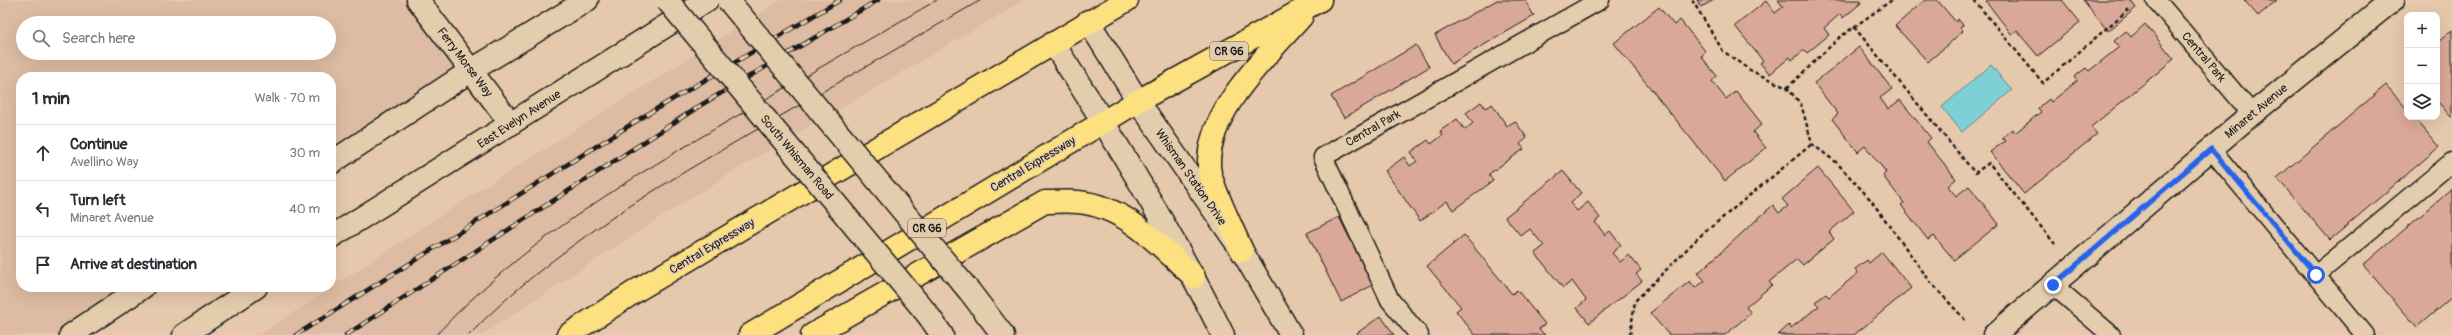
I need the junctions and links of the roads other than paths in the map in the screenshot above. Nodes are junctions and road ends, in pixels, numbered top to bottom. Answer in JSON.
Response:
{"nodes":[{"id":1,"x":418,"y":0,"type":"edge"},
{"id":2,"x":587,"y":0,"type":"edge"},
{"id":3,"x":667,"y":0,"type":"edge"},
{"id":4,"x":707,"y":0,"type":"edge"},
{"id":5,"x":728,"y":0,"type":"edge"},
{"id":6,"x":1126,"y":0,"type":"edge"},
{"id":7,"x":1600,"y":0,"type":"edge"},
{"id":8,"x":2156,"y":0,"type":"edge"},
{"id":9,"x":2393,"y":0,"type":"edge"},
{"id":10,"x":1316,"y":2,"type":"edge"},
{"id":11,"x":1088,"y":21,"type":"junction"},
{"id":12,"x":1053,"y":42,"type":"junction"},
{"id":13,"x":472,"y":70,"type":"junction"},
{"id":14,"x":1138,"y":101,"type":"junction"},
{"id":15,"x":2252,"y":114,"type":"junction"},
{"id":16,"x":1104,"y":121,"type":"junction"},
{"id":17,"x":511,"y":124,"type":"junction"},
{"id":18,"x":2211,"y":149,"type":"junction"},
{"id":19,"x":336,"y":160,"type":"edge"},
{"id":20,"x":2452,"y":162,"type":"edge"},
{"id":21,"x":336,"y":234,"type":"edge"},
{"id":22,"x":1242,"y":251,"type":"junction"},
{"id":23,"x":2316,"y":275,"type":"junction"},
{"id":24,"x":1194,"y":277,"type":"junction"},
{"id":25,"x":2053,"y":285,"type":"junction"},
{"id":26,"x":136,"y":292,"type":"edge"},
{"id":27,"x":248,"y":292,"type":"edge"},
{"id":28,"x":71,"y":335,"type":"edge"},
{"id":29,"x":184,"y":335,"type":"edge"},
{"id":30,"x":568,"y":335,"type":"edge"},
{"id":31,"x":750,"y":335,"type":"edge"},
{"id":32,"x":812,"y":335,"type":"edge"},
{"id":33,"x":942,"y":335,"type":"edge"},
{"id":34,"x":1003,"y":335,"type":"edge"},
{"id":35,"x":1223,"y":335,"type":"edge"},
{"id":36,"x":1291,"y":335,"type":"edge"},
{"id":37,"x":1419,"y":335,"type":"edge"},
{"id":38,"x":1994,"y":335,"type":"edge"},
{"id":39,"x":2111,"y":335,"type":"edge"},
{"id":40,"x":2365,"y":335,"type":"edge"}],
"edges":[{"from":1,"to":13,"type":"main road","name":"Ferry Morse Way"},
{"from":2,"to":13,"type":"main road"},
{"from":3,"to":33,"type":"main road","name":"South Whisman Road","bridge":true},
{"from":4,"to":17,"type":"main road","name":"East Evelyn Avenue"},
{"from":5,"to":34,"type":"main road","bridge":true},
{"from":6,"to":11,"type":"highway","name":"Central Expressway"},
{"from":7,"to":37,"type":"lane","name":"Central Park"},
{"from":8,"to":15,"type":"lane","name":"Central Park"},
{"from":9,"to":15,"type":"main road","name":"Minaret Avenue"},
{"from":10,"to":14,"type":"highway","name":"Central Expressway","number":"CR G6"},
{"from":10,"to":22,"type":"highway"},
{"from":11,"to":12,"type":"highway","name":"Central Expressway"},
{"from":11,"to":14,"type":"main road","name":"Whisman Station Drive"},
{"from":12,"to":16,"type":"main road"},
{"from":12,"to":30,"type":"highway","name":"Central Expressway"},
{"from":13,"to":17,"type":"main road","name":"Ferry Morse Way"},
{"from":13,"to":19,"type":"main road"},
{"from":14,"to":16,"type":"highway","name":"Central Expressway","number":"CR G6"},
{"from":14,"to":22,"type":"main road","name":"Whisman Station Drive"},
{"from":15,"to":18,"type":"main road","name":"Minaret Avenue"},
{"from":16,"to":24,"type":"main road"},
{"from":16,"to":31,"type":"highway","name":"Central Expressway","number":"CR G6"},
{"from":17,"to":21,"type":"main road","name":"East Evelyn Avenue"},
{"from":18,"to":23,"type":"lane"},
{"from":18,"to":25,"type":"main road","name":"Minaret Avenue"},
{"from":20,"to":23,"type":"lane"},
{"from":22,"to":36,"type":"main road","name":"Whisman Station Drive"},
{"from":23,"to":40,"type":"lane"},
{"from":24,"to":32,"type":"highway"},
{"from":24,"to":35,"type":"main road"},
{"from":25,"to":38,"type":"main road","name":"Minaret Avenue"},
{"from":25,"to":39,"type":"lane"},
{"from":26,"to":28,"type":"main road"},
{"from":27,"to":29,"type":"main road"}]}
